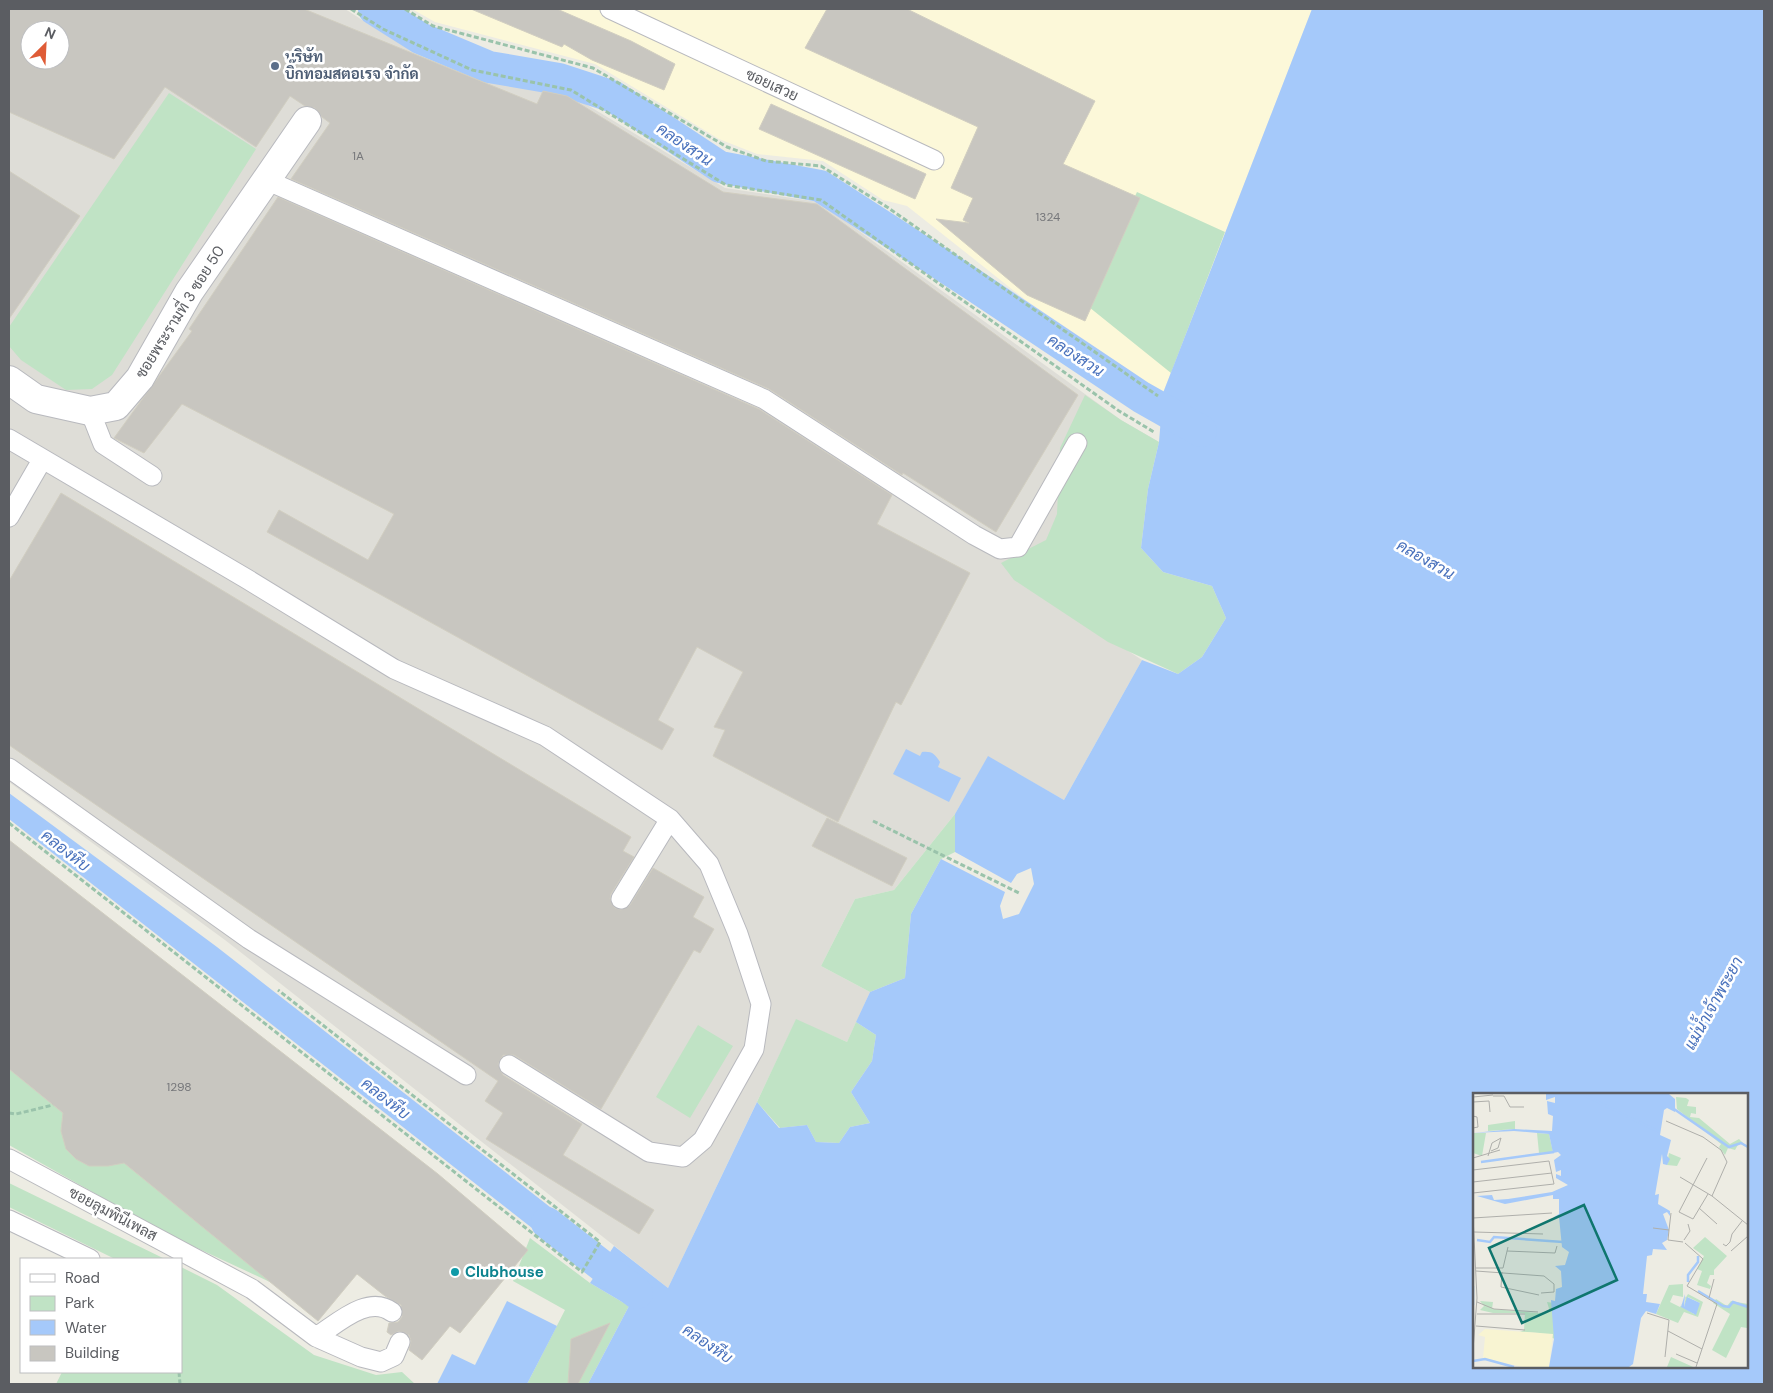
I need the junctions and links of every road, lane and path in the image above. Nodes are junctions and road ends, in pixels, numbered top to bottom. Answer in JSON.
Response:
{"nodes":[{"id":1,"x":351,"y":9,"type":"edge"},
{"id":2,"x":405,"y":9,"type":"edge"},
{"id":3,"x":610,"y":9,"type":"edge"},
{"id":4,"x":307,"y":121,"type":"dead end"},
{"id":5,"x":934,"y":160,"type":"dead end"},
{"id":6,"x":266,"y":180,"type":"junction"},
{"id":7,"x":9,"y":380,"type":"edge"},
{"id":8,"x":1158,"y":396,"type":"dead end"},
{"id":9,"x":90,"y":412,"type":"junction"},
{"id":10,"x":1154,"y":432,"type":"dead end"},
{"id":11,"x":9,"y":439,"type":"edge"},
{"id":12,"x":1077,"y":443,"type":"dead end"},
{"id":13,"x":42,"y":460,"type":"junction"},
{"id":14,"x":152,"y":476,"type":"dead end"},
{"id":15,"x":9,"y":517,"type":"edge"},
{"id":16,"x":9,"y":768,"type":"edge"},
{"id":17,"x":670,"y":819,"type":"junction"},
{"id":18,"x":873,"y":821,"type":"dead end"},
{"id":19,"x":9,"y":823,"type":"edge"},
{"id":20,"x":1018,"y":893,"type":"dead end"},
{"id":21,"x":622,"y":899,"type":"dead end"},
{"id":22,"x":273,"y":986,"type":"dead end"},
{"id":23,"x":509,"y":1065,"type":"dead end"},
{"id":24,"x":466,"y":1075,"type":"dead end"},
{"id":25,"x":53,"y":1105,"type":"dead end"},
{"id":26,"x":9,"y":1113,"type":"edge"},
{"id":27,"x":9,"y":1159,"type":"edge"},
{"id":28,"x":9,"y":1220,"type":"edge"},
{"id":29,"x":88,"y":1258,"type":"edge"},
{"id":30,"x":392,"y":1312,"type":"dead end"},
{"id":31,"x":316,"y":1337,"type":"junction"},
{"id":32,"x":400,"y":1342,"type":"dead end"}],
"edges":[{"from":1,"to":10,"type":"path"},
{"from":2,"to":8,"type":"path"},
{"from":3,"to":5,"type":"lane","name":"ซอยเสวย"},
{"from":4,"to":6,"type":"street","name":"ซอยพระรามที่ 3 ซอย 50"},
{"from":6,"to":9,"type":"street","name":"ซอยพระรามที่ 3 ซอย 50"},
{"from":6,"to":12,"type":"lane"},
{"from":7,"to":9,"type":"street","name":"ซอยพระรามที่ 3 ซอย 50"},
{"from":9,"to":14,"type":"lane"},
{"from":11,"to":13,"type":"lane"},
{"from":13,"to":15,"type":"lane"},
{"from":13,"to":17,"type":"lane"},
{"from":16,"to":24,"type":"lane"},
{"from":17,"to":21,"type":"lane"},
{"from":17,"to":23,"type":"lane"},
{"from":18,"to":20,"type":"path"},
{"from":19,"to":22,"type":"path"},
{"from":25,"to":26,"type":"path"},
{"from":27,"to":31,"type":"lane","name":"ซอยลุมพินีเพลส"},
{"from":28,"to":29,"type":"lane"},
{"from":30,"to":31,"type":"lane"},
{"from":31,"to":32,"type":"lane","name":"ซอยลุมพินีเพลส"}]}
